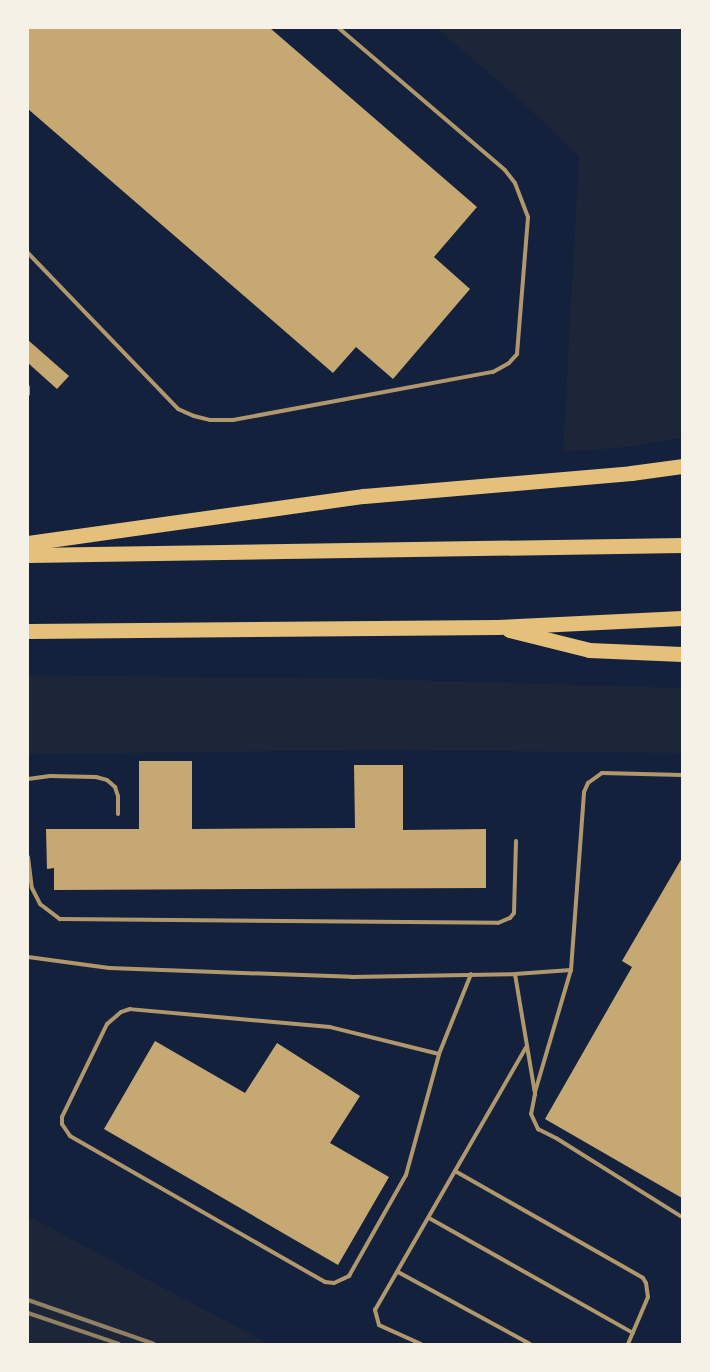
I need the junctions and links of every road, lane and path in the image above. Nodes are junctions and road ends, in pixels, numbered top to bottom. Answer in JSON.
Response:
{"nodes":[{"id":1,"x":338,"y":28,"type":"edge"},
{"id":2,"x":28,"y":253,"type":"edge"},
{"id":3,"x":28,"y":387,"type":"edge"},
{"id":4,"x":28,"y":394,"type":"edge"},
{"id":5,"x":682,"y":466,"type":"edge"},
{"id":6,"x":28,"y":543,"type":"edge"},
{"id":7,"x":682,"y":546,"type":"edge"},
{"id":8,"x":28,"y":554,"type":"edge"},
{"id":9,"x":682,"y":618,"type":"edge"},
{"id":10,"x":497,"y":627,"type":"junction"},
{"id":11,"x":28,"y":631,"type":"edge"},
{"id":12,"x":682,"y":654,"type":"edge"},
{"id":13,"x":682,"y":775,"type":"edge"},
{"id":14,"x":28,"y":779,"type":"edge"},
{"id":15,"x":118,"y":814,"type":"dead end"},
{"id":16,"x":516,"y":841,"type":"dead end"},
{"id":17,"x":28,"y":857,"type":"edge"},
{"id":18,"x":28,"y":957,"type":"edge"},
{"id":19,"x":571,"y":970,"type":"junction"},
{"id":20,"x":471,"y":974,"type":"junction"},
{"id":21,"x":516,"y":974,"type":"junction"},
{"id":22,"x":526,"y":1047,"type":"junction"},
{"id":23,"x":439,"y":1054,"type":"junction"},
{"id":24,"x":535,"y":1094,"type":"junction"},
{"id":25,"x":455,"y":1171,"type":"junction"},
{"id":26,"x":682,"y":1217,"type":"edge"},
{"id":27,"x":429,"y":1218,"type":"junction"},
{"id":28,"x":398,"y":1272,"type":"junction"},
{"id":29,"x":633,"y":1332,"type":"junction"},
{"id":30,"x":421,"y":1344,"type":"edge"},
{"id":31,"x":530,"y":1344,"type":"edge"},
{"id":32,"x":628,"y":1344,"type":"edge"}],
"edges":[{"from":1,"to":2,"type":"lane"},
{"from":3,"to":4,"type":"lane"},
{"from":5,"to":6,"type":"highway"},
{"from":7,"to":8,"type":"highway"},
{"from":9,"to":10,"type":"highway"},
{"from":10,"to":11,"type":"highway"},
{"from":10,"to":12,"type":"highway"},
{"from":13,"to":19,"type":"lane"},
{"from":14,"to":15,"type":"lane"},
{"from":16,"to":17,"type":"lane"},
{"from":18,"to":20,"type":"lane"},
{"from":19,"to":21,"type":"lane"},
{"from":19,"to":24,"type":"lane"},
{"from":20,"to":21,"type":"lane"},
{"from":20,"to":23,"type":"lane"},
{"from":21,"to":22,"type":"lane"},
{"from":22,"to":24,"type":"lane"},
{"from":22,"to":25,"type":"lane"},
{"from":23,"to":23,"type":"lane"},
{"from":24,"to":26,"type":"lane"},
{"from":25,"to":27,"type":"lane"},
{"from":25,"to":29,"type":"lane"},
{"from":27,"to":28,"type":"lane"},
{"from":27,"to":29,"type":"lane"},
{"from":28,"to":30,"type":"lane"},
{"from":28,"to":31,"type":"lane"},
{"from":29,"to":32,"type":"lane"}]}
